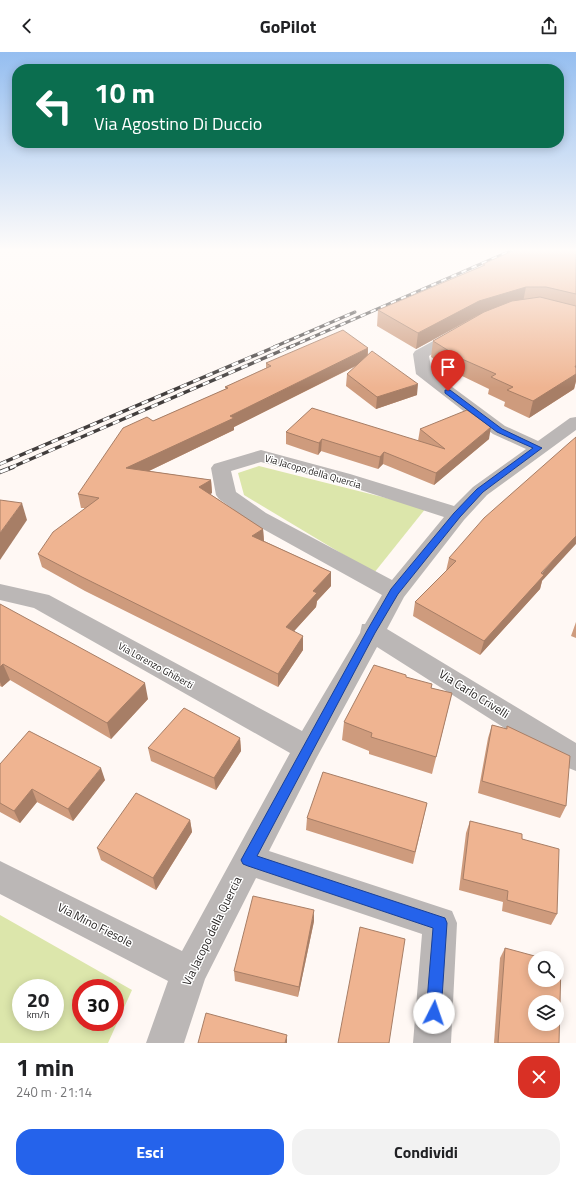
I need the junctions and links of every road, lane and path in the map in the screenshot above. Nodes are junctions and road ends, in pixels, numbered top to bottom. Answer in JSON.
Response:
{"nodes":[{"id":1,"x":472,"y":327,"type":"edge"},
{"id":2,"x":576,"y":422,"type":"edge"},
{"id":3,"x":538,"y":448,"type":"junction"},
{"id":4,"x":457,"y":515,"type":"junction"},
{"id":5,"x":0,"y":592,"type":"edge"},
{"id":6,"x":395,"y":592,"type":"junction"},
{"id":7,"x":371,"y":631,"type":"junction"},
{"id":8,"x":307,"y":748,"type":"junction"},
{"id":9,"x":576,"y":758,"type":"edge"},
{"id":10,"x":248,"y":860,"type":"junction"},
{"id":11,"x":0,"y":877,"type":"edge"},
{"id":12,"x":189,"y":973,"type":"junction"},
{"id":13,"x":165,"y":1043,"type":"edge"},
{"id":14,"x":432,"y":1043,"type":"edge"}],
"edges":[{"from":1,"to":3,"type":"street"},
{"from":2,"to":3,"type":"street","name":"Via Jacopo della Quercia"},
{"from":3,"to":4,"type":"street","name":"Via Jacopo della Quercia"},
{"from":4,"to":6,"type":"street","name":"Via Jacopo della Quercia"},
{"from":4,"to":6,"type":"street","name":"Via Jacopo della Quercia"},
{"from":5,"to":8,"type":"street","name":"Via Lorenzo Ghiberti"},
{"from":6,"to":7,"type":"street","name":"Via Jacopo della Quercia"},
{"from":7,"to":8,"type":"street","name":"Via Jacopo della Quercia"},
{"from":7,"to":9,"type":"street","name":"Via Carlo Crivelli"},
{"from":8,"to":10,"type":"street","name":"Via Jacopo della Quercia"},
{"from":10,"to":12,"type":"street","name":"Via Jacopo della Quercia"},
{"from":10,"to":14,"type":"street"},
{"from":11,"to":12,"type":"street","name":"Via Mino Fiesole"},
{"from":12,"to":13,"type":"street","name":"Via Jacopo della Quercia"}]}
